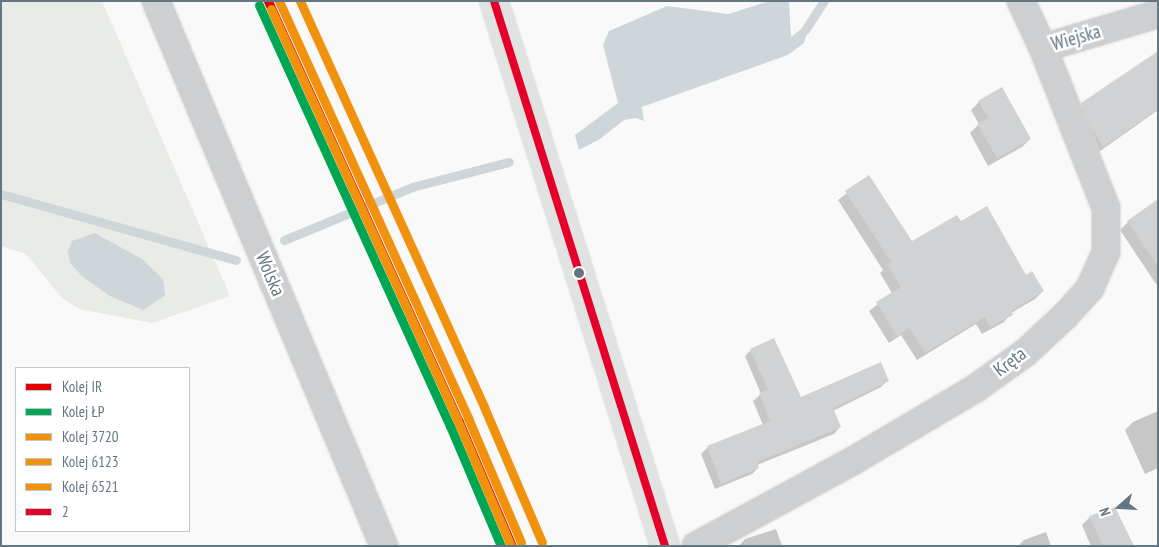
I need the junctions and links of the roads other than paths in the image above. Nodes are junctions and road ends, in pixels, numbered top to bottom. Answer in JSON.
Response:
{"nodes":[{"id":1,"x":156,"y":1,"type":"edge"},
{"id":2,"x":494,"y":1,"type":"edge"},
{"id":3,"x":1021,"y":1,"type":"edge"},
{"id":4,"x":1158,"y":14,"type":"edge"},
{"id":5,"x":1043,"y":48,"type":"junction"},
{"id":6,"x":384,"y":546,"type":"edge"},
{"id":7,"x":665,"y":546,"type":"edge"},
{"id":8,"x":696,"y":546,"type":"edge"}],
"edges":[{"from":1,"to":6,"type":"street","name":"Wolska"},
{"from":2,"to":7,"type":"main road"},
{"from":3,"to":5,"type":"street","name":"Wiejska"},
{"from":4,"to":5,"type":"street","name":"Wiejska"},
{"from":5,"to":8,"type":"street","name":"Kręta"}]}
